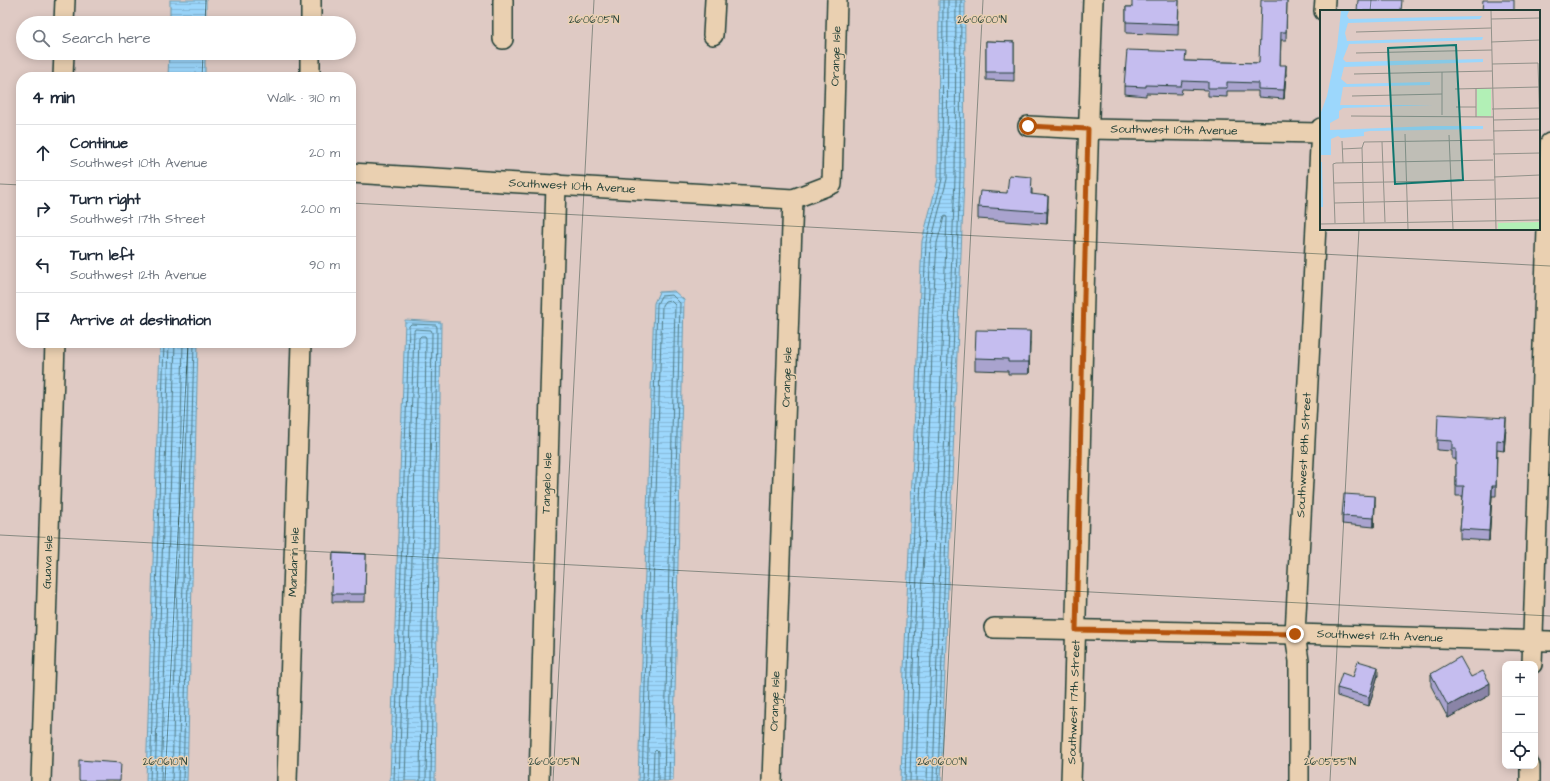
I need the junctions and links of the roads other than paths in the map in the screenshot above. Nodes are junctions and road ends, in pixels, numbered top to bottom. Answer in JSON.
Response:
{"nodes":[{"id":1,"x":65,"y":0,"type":"edge"},
{"id":2,"x":312,"y":0,"type":"edge"},
{"id":3,"x":503,"y":0,"type":"edge"},
{"id":4,"x":715,"y":0,"type":"edge"},
{"id":5,"x":838,"y":0,"type":"edge"},
{"id":6,"x":1093,"y":0,"type":"edge"},
{"id":7,"x":1325,"y":0,"type":"edge"},
{"id":8,"x":1324,"y":10,"type":"edge"},
{"id":9,"x":64,"y":16,"type":"edge"},
{"id":10,"x":311,"y":16,"type":"edge"},
{"id":11,"x":713,"y":35,"type":"dead end"},
{"id":12,"x":503,"y":39,"type":"dead end"},
{"id":13,"x":64,"y":60,"type":"edge"},
{"id":14,"x":310,"y":60,"type":"edge"},
{"id":15,"x":63,"y":72,"type":"edge"},
{"id":16,"x":310,"y":72,"type":"edge"},
{"id":17,"x":1028,"y":126,"type":"dead end"},
{"id":18,"x":1088,"y":129,"type":"junction"},
{"id":19,"x":1320,"y":133,"type":"edge"},
{"id":20,"x":1550,"y":143,"type":"edge"},
{"id":21,"x":1320,"y":152,"type":"edge"},
{"id":22,"x":356,"y":173,"type":"edge"},
{"id":23,"x":556,"y":184,"type":"junction"},
{"id":24,"x":793,"y":199,"type":"junction"},
{"id":25,"x":55,"y":348,"type":"edge"},
{"id":26,"x":301,"y":348,"type":"edge"},
{"id":27,"x":994,"y":628,"type":"dead end"},
{"id":28,"x":1076,"y":630,"type":"junction"},
{"id":29,"x":1295,"y":634,"type":"junction"},
{"id":30,"x":1542,"y":641,"type":"edge"},
{"id":31,"x":1533,"y":661,"type":"edge"},
{"id":32,"x":1530,"y":769,"type":"edge"},
{"id":33,"x":41,"y":781,"type":"edge"},
{"id":34,"x":287,"y":781,"type":"edge"},
{"id":35,"x":539,"y":781,"type":"edge"},
{"id":36,"x":772,"y":781,"type":"edge"},
{"id":37,"x":1071,"y":781,"type":"edge"},
{"id":38,"x":1299,"y":781,"type":"edge"},
{"id":39,"x":1530,"y":781,"type":"edge"}],
"edges":[{"from":1,"to":9,"type":"street"},
{"from":2,"to":10,"type":"street"},
{"from":3,"to":12,"type":"street"},
{"from":4,"to":11,"type":"street"},
{"from":5,"to":24,"type":"street","name":"Orange Isle"},
{"from":6,"to":18,"type":"street","name":"Southwest 17th Street"},
{"from":7,"to":8,"type":"street"},
{"from":13,"to":15,"type":"street"},
{"from":14,"to":16,"type":"street"},
{"from":17,"to":18,"type":"street","name":"Southwest 10th Avenue"},
{"from":18,"to":19,"type":"street","name":"Southwest 10th Avenue"},
{"from":18,"to":28,"type":"street","name":"Southwest 17th Street"},
{"from":20,"to":30,"type":"street"},
{"from":21,"to":29,"type":"street","name":"Southwest 18th Street"},
{"from":22,"to":23,"type":"street","name":"Southwest 10th Avenue"},
{"from":23,"to":24,"type":"street","name":"Southwest 10th Avenue"},
{"from":23,"to":35,"type":"street","name":"Tangelo Isle"},
{"from":24,"to":36,"type":"street","name":"Orange Isle"},
{"from":25,"to":33,"type":"street","name":"Guava Isle"},
{"from":26,"to":34,"type":"street","name":"Mandarin Isle"},
{"from":27,"to":28,"type":"street","name":"Southwest 12th Avenue"},
{"from":28,"to":29,"type":"street","name":"Southwest 12th Avenue"},
{"from":28,"to":37,"type":"street","name":"Southwest 17th Street"},
{"from":29,"to":30,"type":"street","name":"Southwest 12th Avenue"},
{"from":29,"to":38,"type":"street","name":"Southwest 18th Street"},
{"from":30,"to":31,"type":"street"},
{"from":32,"to":39,"type":"street"}]}
